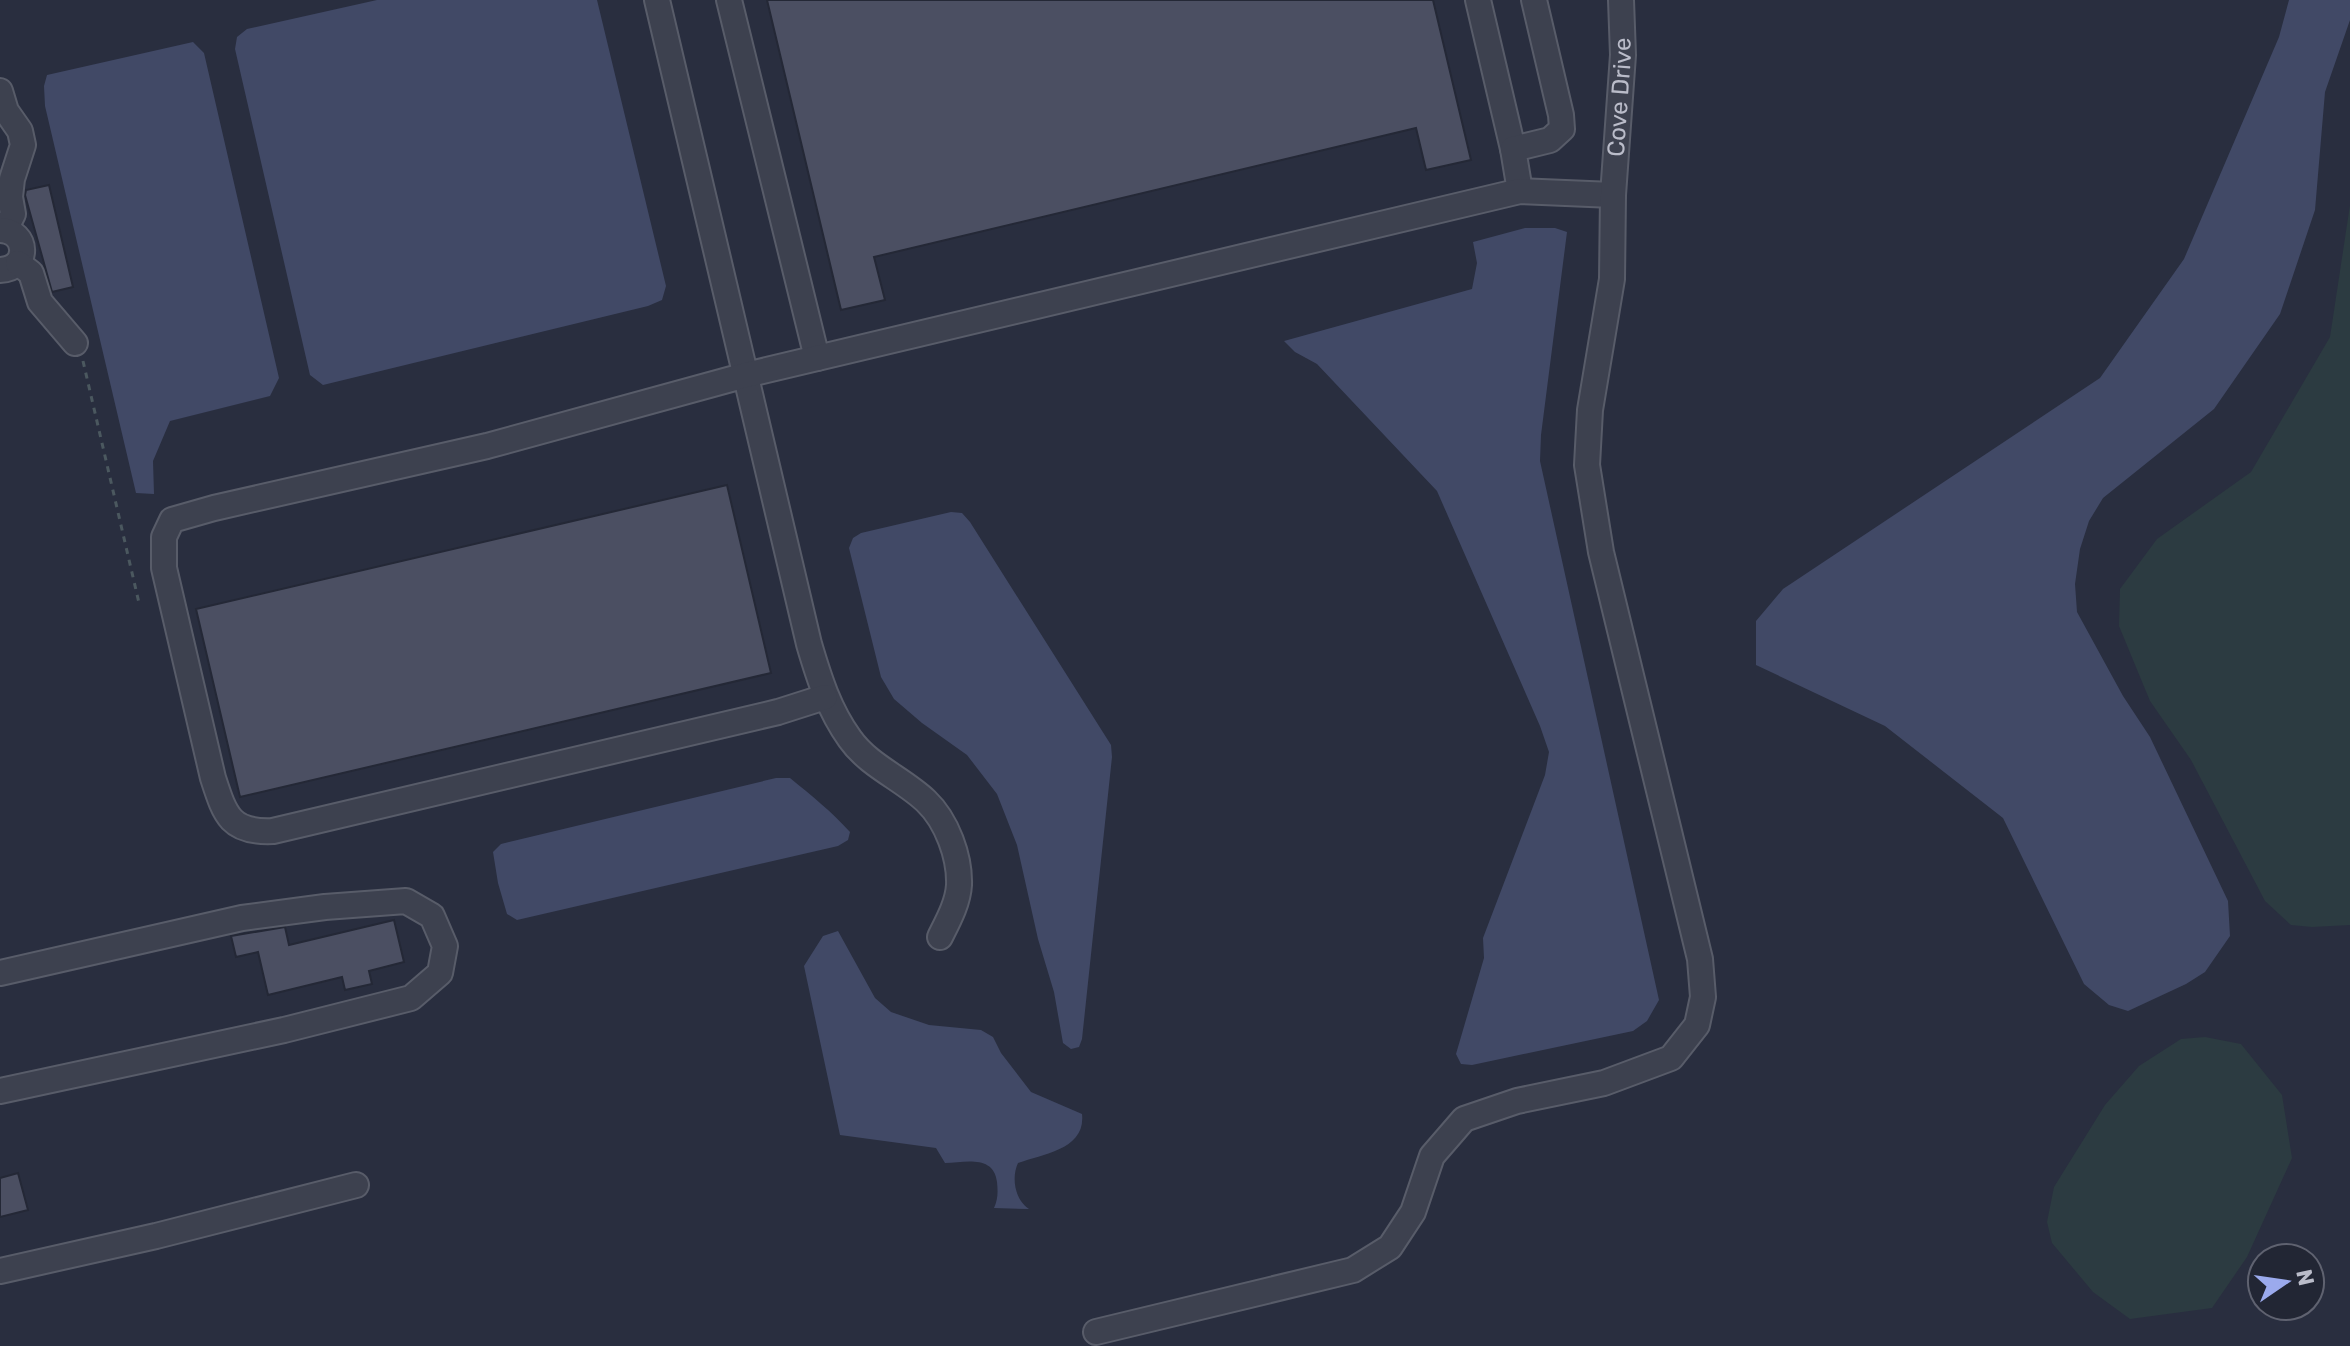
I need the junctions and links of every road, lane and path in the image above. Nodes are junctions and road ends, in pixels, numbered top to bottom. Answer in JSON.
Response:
{"nodes":[{"id":1,"x":657,"y":0,"type":"edge"},
{"id":2,"x":729,"y":0,"type":"edge"},
{"id":3,"x":1478,"y":0,"type":"edge"},
{"id":4,"x":1534,"y":0,"type":"edge"},
{"id":5,"x":1621,"y":0,"type":"edge"},
{"id":6,"x":0,"y":91,"type":"edge"},
{"id":7,"x":1513,"y":149,"type":"junction"},
{"id":8,"x":1520,"y":191,"type":"junction"},
{"id":9,"x":1613,"y":195,"type":"junction"},
{"id":10,"x":2,"y":230,"type":"edge"},
{"id":11,"x":9,"y":267,"type":"edge"},
{"id":12,"x":75,"y":343,"type":"joint"},
{"id":13,"x":817,"y":358,"type":"junction"},
{"id":14,"x":746,"y":375,"type":"junction"},
{"id":15,"x":139,"y":603,"type":"dead end"},
{"id":16,"x":825,"y":697,"type":"junction"},
{"id":17,"x":940,"y":937,"type":"dead end"},
{"id":18,"x":0,"y":973,"type":"edge"},
{"id":19,"x":0,"y":1091,"type":"edge"},
{"id":20,"x":356,"y":1185,"type":"dead end"},
{"id":21,"x":0,"y":1271,"type":"edge"},
{"id":22,"x":1096,"y":1332,"type":"dead end"}],
"edges":[{"from":1,"to":14,"type":"street"},
{"from":2,"to":13,"type":"street"},
{"from":3,"to":7,"type":"street"},
{"from":4,"to":7,"type":"street"},
{"from":5,"to":9,"type":"street","name":"Cove Drive"},
{"from":6,"to":10,"type":"street"},
{"from":7,"to":8,"type":"street"},
{"from":8,"to":9,"type":"street"},
{"from":8,"to":13,"type":"street"},
{"from":9,"to":22,"type":"street","name":"Cove Drive"},
{"from":10,"to":11,"type":"street"},
{"from":11,"to":12,"type":"street"},
{"from":12,"to":15,"type":"path"},
{"from":13,"to":14,"type":"street"},
{"from":14,"to":16,"type":"street"},
{"from":14,"to":16,"type":"street"},
{"from":16,"to":17,"type":"street"},
{"from":18,"to":19,"type":"street"},
{"from":20,"to":21,"type":"street"}]}
